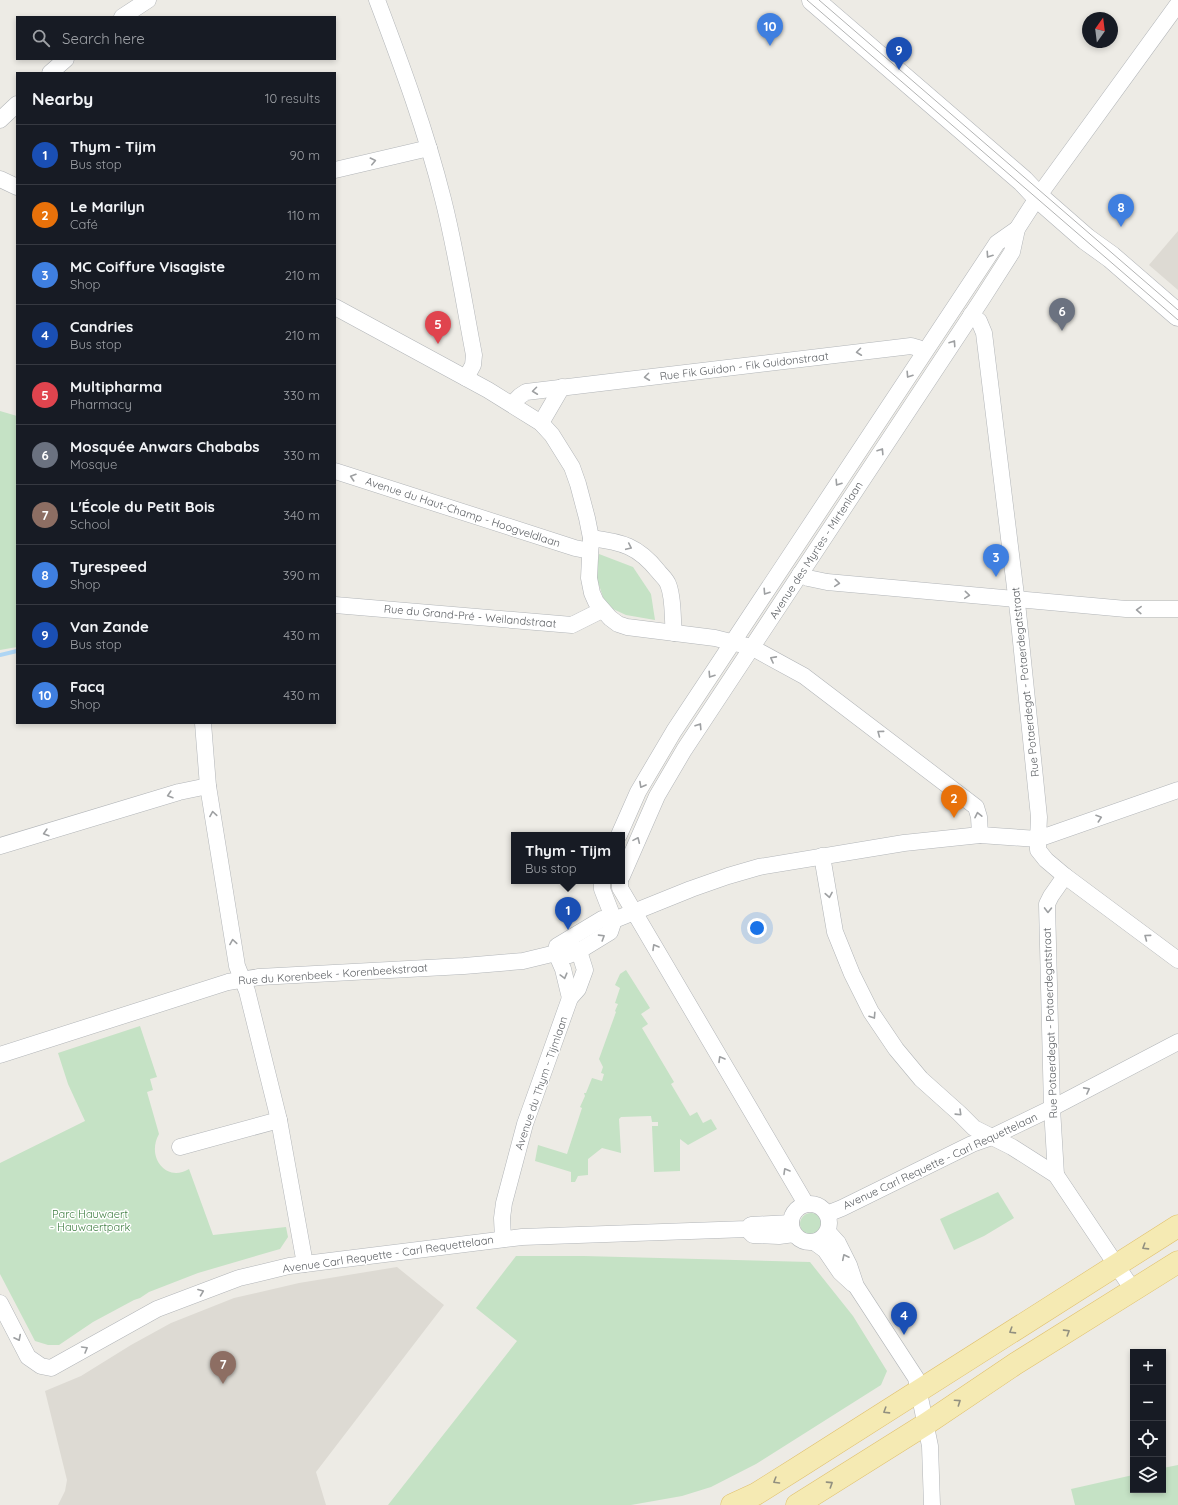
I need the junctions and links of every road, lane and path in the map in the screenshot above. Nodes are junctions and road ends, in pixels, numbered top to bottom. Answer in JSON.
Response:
{"nodes":[{"id":1,"x":148,"y":0,"type":"edge"},
{"id":2,"x":377,"y":0,"type":"edge"},
{"id":3,"x":814,"y":0,"type":"edge"},
{"id":4,"x":1178,"y":4,"type":"edge"},
{"id":5,"x":124,"y":16,"type":"edge"},
{"id":6,"x":65,"y":60,"type":"edge"},
{"id":7,"x":51,"y":72,"type":"edge"},
{"id":8,"x":16,"y":105,"type":"edge"},
{"id":9,"x":0,"y":120,"type":"edge"},
{"id":10,"x":430,"y":148,"type":"junction"},
{"id":11,"x":336,"y":170,"type":"edge"},
{"id":12,"x":0,"y":180,"type":"edge"},
{"id":13,"x":16,"y":187,"type":"edge"},
{"id":14,"x":1040,"y":193,"type":"junction"},
{"id":15,"x":1017,"y":229,"type":"junction"},
{"id":16,"x":336,"y":309,"type":"edge"},
{"id":17,"x":971,"y":315,"type":"junction"},
{"id":18,"x":1178,"y":315,"type":"edge"},
{"id":19,"x":924,"y":352,"type":"junction"},
{"id":20,"x":466,"y":378,"type":"junction"},
{"id":21,"x":562,"y":387,"type":"junction"},
{"id":22,"x":512,"y":404,"type":"junction"},
{"id":23,"x":541,"y":423,"type":"junction"},
{"id":24,"x":336,"y":471,"type":"edge"},
{"id":25,"x":591,"y":545,"type":"junction"},
{"id":26,"x":800,"y":574,"type":"junction"},
{"id":27,"x":1016,"y":600,"type":"junction"},
{"id":28,"x":336,"y":605,"type":"edge"},
{"id":29,"x":1178,"y":609,"type":"edge"},
{"id":30,"x":602,"y":610,"type":"junction"},
{"id":31,"x":674,"y":633,"type":"junction"},
{"id":32,"x":732,"y":642,"type":"junction"},
{"id":33,"x":751,"y":647,"type":"junction"},
{"id":34,"x":203,"y":724,"type":"edge"},
{"id":35,"x":208,"y":786,"type":"junction"},
{"id":36,"x":1178,"y":790,"type":"edge"},
{"id":37,"x":620,"y":832,"type":"edge"},
{"id":38,"x":980,"y":835,"type":"junction"},
{"id":39,"x":1038,"y":839,"type":"junction"},
{"id":40,"x":0,"y":846,"type":"edge"},
{"id":41,"x":822,"y":856,"type":"junction"},
{"id":42,"x":625,"y":869,"type":"edge"},
{"id":43,"x":1066,"y":876,"type":"junction"},
{"id":44,"x":602,"y":884,"type":"edge"},
{"id":45,"x":620,"y":884,"type":"edge"},
{"id":46,"x":634,"y":912,"type":"junction"},
{"id":47,"x":614,"y":920,"type":"junction"},
{"id":48,"x":560,"y":948,"type":"junction"},
{"id":49,"x":579,"y":951,"type":"junction"},
{"id":50,"x":1178,"y":960,"type":"edge"},
{"id":51,"x":242,"y":980,"type":"junction"},
{"id":52,"x":570,"y":998,"type":"junction"},
{"id":53,"x":1178,"y":1042,"type":"edge"},
{"id":54,"x":0,"y":1055,"type":"edge"},
{"id":55,"x":1052,"y":1108,"type":"junction"},
{"id":56,"x":279,"y":1120,"type":"junction"},
{"id":57,"x":992,"y":1137,"type":"junction"},
{"id":58,"x":180,"y":1147,"type":"dead end"},
{"id":59,"x":1056,"y":1175,"type":"junction"},
{"id":60,"x":806,"y":1204,"type":"junction"},
{"id":61,"x":827,"y":1214,"type":"junction"},
{"id":62,"x":1178,"y":1226,"type":"edge"},
{"id":63,"x":792,"y":1228,"type":"junction"},
{"id":64,"x":828,"y":1232,"type":"junction"},
{"id":65,"x":503,"y":1239,"type":"junction"},
{"id":66,"x":814,"y":1242,"type":"junction"},
{"id":67,"x":1178,"y":1262,"type":"edge"},
{"id":68,"x":305,"y":1264,"type":"junction"},
{"id":69,"x":1116,"y":1265,"type":"junction"},
{"id":70,"x":856,"y":1286,"type":"junction"},
{"id":71,"x":1133,"y":1290,"type":"junction"},
{"id":72,"x":0,"y":1303,"type":"edge"},
{"id":73,"x":919,"y":1391,"type":"junction"},
{"id":74,"x":926,"y":1424,"type":"junction"},
{"id":75,"x":732,"y":1505,"type":"edge"},
{"id":76,"x":798,"y":1505,"type":"edge"},
{"id":77,"x":932,"y":1505,"type":"edge"}],
"edges":[{"from":1,"to":5,"type":"street"},
{"from":2,"to":10,"type":"street"},
{"from":3,"to":14,"type":"main road"},
{"from":4,"to":14,"type":"street","name":"Avenue des Myrtes - Mirtenlaan"},
{"from":6,"to":7,"type":"street"},
{"from":8,"to":9,"type":"street"},
{"from":11,"to":10,"type":"street","one_way":true},
{"from":10,"to":20,"type":"street"},
{"from":12,"to":13,"type":"street"},
{"from":14,"to":15,"type":"street","name":"Avenue des Myrtes - Mirtenlaan"},
{"from":14,"to":18,"type":"main road"},
{"from":15,"to":17,"type":"street","name":"Avenue des Myrtes - Mirtenlaan"},
{"from":15,"to":19,"type":"street","name":"Avenue des Myrtes - Mirtenlaan","one_way":true},
{"from":16,"to":20,"type":"street"},
{"from":26,"to":17,"type":"street","name":"Avenue des Myrtes - Mirtenlaan","one_way":true},
{"from":17,"to":27,"type":"street","name":"Rue Potaerdegat - Potaerdegatstraat"},
{"from":19,"to":21,"type":"street","name":"Rue Fik Guidon - Fik Guidonstraat","one_way":true},
{"from":19,"to":32,"type":"street","name":"Avenue des Myrtes - Mirtenlaan","one_way":true},
{"from":20,"to":22,"type":"street"},
{"from":21,"to":22,"type":"street","name":"Rue Fik Guidon - Fik Guidonstraat","one_way":true},
{"from":21,"to":23,"type":"street"},
{"from":22,"to":23,"type":"street"},
{"from":23,"to":25,"type":"street"},
{"from":25,"to":24,"type":"street","name":"Avenue du Haut-Champ - Hoogveldlaan","one_way":true},
{"from":25,"to":30,"type":"street"},
{"from":25,"to":31,"type":"street","name":"Avenue du Haut-Champ - Hoogveldlaan","one_way":true},
{"from":26,"to":27,"type":"street","one_way":true},
{"from":26,"to":33,"type":"street","name":"Avenue des Myrtes - Mirtenlaan"},
{"from":29,"to":27,"type":"street","one_way":true},
{"from":27,"to":39,"type":"street","name":"Rue Potaerdegat - Potaerdegatstraat"},
{"from":28,"to":30,"type":"street","name":"Rue du Grand-Pré - Weilandstraat"},
{"from":30,"to":31,"type":"street"},
{"from":31,"to":32,"type":"street"},
{"from":32,"to":33,"type":"street"},
{"from":32,"to":37,"type":"street","name":"Avenue des Myrtes - Mirtenlaan","one_way":true},
{"from":38,"to":33,"type":"street","one_way":true},
{"from":42,"to":33,"type":"street","name":"Avenue des Myrtes - Mirtenlaan","one_way":true},
{"from":34,"to":35,"type":"street"},
{"from":35,"to":40,"type":"street","one_way":true},
{"from":51,"to":35,"type":"street","one_way":true},
{"from":39,"to":36,"type":"street","one_way":true},
{"from":38,"to":39,"type":"street","name":"Rue du Korenbeek - Korenbeekstraat"},
{"from":38,"to":41,"type":"street","name":"Rue du Korenbeek - Korenbeekstraat"},
{"from":39,"to":43,"type":"street","name":"Rue Potaerdegat - Potaerdegatstraat"},
{"from":41,"to":46,"type":"street","name":"Rue du Korenbeek - Korenbeekstraat"},
{"from":41,"to":57,"type":"street","one_way":true},
{"from":50,"to":43,"type":"street","name":"Rue Potaerdegat - Potaerdegatstraat","one_way":true},
{"from":43,"to":55,"type":"street","name":"Rue Potaerdegat - Potaerdegatstraat","one_way":true},
{"from":44,"to":47,"type":"street"},
{"from":45,"to":46,"type":"street"},
{"from":46,"to":47,"type":"street","name":"Rue du Korenbeek - Korenbeekstraat"},
{"from":60,"to":46,"type":"street","one_way":true},
{"from":47,"to":48,"type":"street","name":"Rue du Korenbeek - Korenbeekstraat"},
{"from":49,"to":47,"type":"street","one_way":true},
{"from":48,"to":49,"type":"street"},
{"from":48,"to":51,"type":"street","name":"Rue du Korenbeek - Korenbeekstraat"},
{"from":48,"to":52,"type":"street","one_way":true},
{"from":49,"to":52,"type":"street","name":"Avenue du Thym - Tijmlaan"},
{"from":51,"to":54,"type":"street","name":"Rue du Korenbeek - Korenbeekstraat"},
{"from":51,"to":56,"type":"street"},
{"from":52,"to":65,"type":"street","name":"Avenue du Thym - Tijmlaan"},
{"from":55,"to":53,"type":"street","name":"Avenue Carl Requette - Carl Requettelaan","one_way":true},
{"from":55,"to":57,"type":"street","name":"Avenue Carl Requette - Carl Requettelaan"},
{"from":55,"to":59,"type":"street","name":"Rue Potaerdegat - Potaerdegatstraat"},
{"from":56,"to":58,"type":"street"},
{"from":56,"to":68,"type":"street"},
{"from":57,"to":59,"type":"street"},
{"from":57,"to":61,"type":"street","name":"Avenue Carl Requette - Carl Requettelaan"},
{"from":59,"to":69,"type":"street"},
{"from":60,"to":61,"type":"street"},
{"from":60,"to":63,"type":"street"},
{"from":61,"to":64,"type":"street"},
{"from":62,"to":69,"type":"main road","one_way":true},
{"from":63,"to":65,"type":"street","name":"Avenue Carl Requette - Carl Requettelaan"},
{"from":63,"to":66,"type":"street"},
{"from":64,"to":66,"type":"street"},
{"from":70,"to":64,"type":"street","one_way":true},
{"from":65,"to":68,"type":"street","name":"Avenue Carl Requette - Carl Requettelaan"},
{"from":66,"to":70,"type":"street"},
{"from":67,"to":71,"type":"main road"},
{"from":72,"to":68,"type":"street","name":"Avenue Carl Requette - Carl Requettelaan","one_way":true},
{"from":69,"to":71,"type":"street"},
{"from":69,"to":73,"type":"main road","one_way":true},
{"from":70,"to":73,"type":"street"},
{"from":74,"to":71,"type":"main road","one_way":true},
{"from":73,"to":74,"type":"street"},
{"from":73,"to":75,"type":"main road","one_way":true},
{"from":76,"to":74,"type":"main road","one_way":true},
{"from":74,"to":77,"type":"street"}]}
